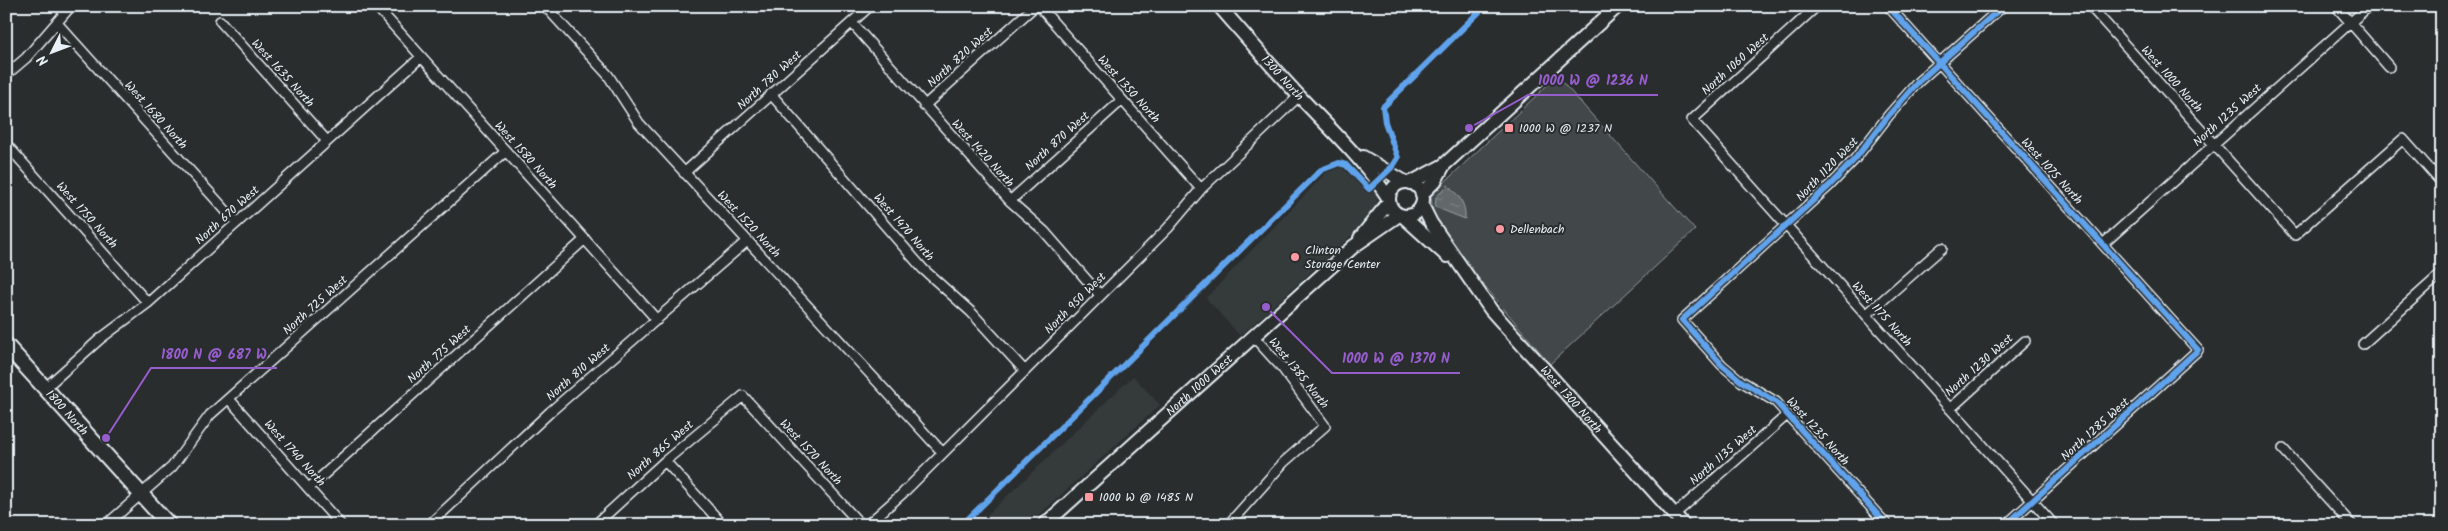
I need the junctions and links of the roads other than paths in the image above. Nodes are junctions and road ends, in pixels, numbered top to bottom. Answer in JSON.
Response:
{"nodes":[{"id":1,"x":71,"y":6,"type":"edge"},
{"id":2,"x":376,"y":6,"type":"edge"},
{"id":3,"x":545,"y":6,"type":"edge"},
{"id":4,"x":870,"y":6,"type":"edge"},
{"id":5,"x":1037,"y":6,"type":"edge"},
{"id":6,"x":1219,"y":6,"type":"edge"},
{"id":7,"x":1618,"y":6,"type":"edge"},
{"id":8,"x":1817,"y":6,"type":"edge"},
{"id":9,"x":1888,"y":6,"type":"edge"},
{"id":10,"x":2003,"y":6,"type":"edge"},
{"id":11,"x":2090,"y":6,"type":"edge"},
{"id":12,"x":2336,"y":6,"type":"edge"},
{"id":13,"x":2369,"y":6,"type":"edge"},
{"id":14,"x":220,"y":21,"type":"dead end"},
{"id":15,"x":2350,"y":22,"type":"junction"},
{"id":16,"x":852,"y":23,"type":"junction"},
{"id":17,"x":57,"y":24,"type":"junction"},
{"id":18,"x":421,"y":57,"type":"junction"},
{"id":19,"x":1940,"y":63,"type":"junction"},
{"id":20,"x":2389,"y":67,"type":"dead end"},
{"id":21,"x":6,"y":75,"type":"edge"},
{"id":22,"x":771,"y":94,"type":"junction"},
{"id":23,"x":1299,"y":96,"type":"junction"},
{"id":24,"x":1122,"y":100,"type":"junction"},
{"id":25,"x":924,"y":106,"type":"junction"},
{"id":26,"x":1692,"y":120,"type":"joint"},
{"id":27,"x":327,"y":141,"type":"junction"},
{"id":28,"x":6,"y":144,"type":"edge"},
{"id":29,"x":2213,"y":144,"type":"junction"},
{"id":30,"x":1350,"y":148,"type":"junction"},
{"id":31,"x":506,"y":151,"type":"junction"},
{"id":32,"x":1444,"y":165,"type":"junction"},
{"id":33,"x":684,"y":173,"type":"junction"},
{"id":34,"x":1408,"y":183,"type":"junction"},
{"id":35,"x":2442,"y":183,"type":"edge"},
{"id":36,"x":1201,"y":189,"type":"junction"},
{"id":37,"x":1422,"y":200,"type":"junction"},
{"id":38,"x":1010,"y":201,"type":"junction"},
{"id":39,"x":1389,"y":201,"type":"junction"},
{"id":40,"x":1402,"y":216,"type":"junction"},
{"id":41,"x":237,"y":223,"type":"junction"},
{"id":42,"x":1786,"y":225,"type":"junction"},
{"id":43,"x":586,"y":239,"type":"junction"},
{"id":44,"x":747,"y":241,"type":"junction"},
{"id":45,"x":2103,"y":244,"type":"junction"},
{"id":46,"x":1354,"y":246,"type":"junction"},
{"id":47,"x":1942,"y":248,"type":"dead end"},
{"id":48,"x":1464,"y":272,"type":"junction"},
{"id":49,"x":2442,"y":273,"type":"edge"},
{"id":50,"x":1100,"y":295,"type":"junction"},
{"id":51,"x":148,"y":303,"type":"junction"},
{"id":52,"x":1866,"y":315,"type":"junction"},
{"id":53,"x":658,"y":320,"type":"junction"},
{"id":54,"x":1682,"y":320,"type":"joint"},
{"id":55,"x":1253,"y":336,"type":"junction"},
{"id":56,"x":2025,"y":341,"type":"dead end"},
{"id":57,"x":2362,"y":344,"type":"dead end"},
{"id":58,"x":6,"y":345,"type":"edge"},
{"id":59,"x":2198,"y":350,"type":"joint"},
{"id":60,"x":1025,"y":371,"type":"junction"},
{"id":61,"x":45,"y":388,"type":"junction"},
{"id":62,"x":743,"y":396,"type":"joint"},
{"id":63,"x":229,"y":399,"type":"junction"},
{"id":64,"x":1950,"y":409,"type":"junction"},
{"id":65,"x":1788,"y":414,"type":"junction"},
{"id":66,"x":2283,"y":449,"type":"dead end"},
{"id":67,"x":943,"y":453,"type":"junction"},
{"id":68,"x":665,"y":461,"type":"junction"},
{"id":69,"x":309,"y":488,"type":"junction"},
{"id":70,"x":141,"y":494,"type":"junction"},
{"id":71,"x":2033,"y":501,"type":"junction"},
{"id":72,"x":1674,"y":514,"type":"junction"},
{"id":73,"x":106,"y":525,"type":"edge"},
{"id":74,"x":169,"y":525,"type":"edge"},
{"id":75,"x":341,"y":525,"type":"edge"},
{"id":76,"x":429,"y":525,"type":"edge"},
{"id":77,"x":595,"y":525,"type":"edge"},
{"id":78,"x":723,"y":525,"type":"edge"},
{"id":79,"x":861,"y":525,"type":"edge"},
{"id":80,"x":867,"y":525,"type":"edge"},
{"id":81,"x":1044,"y":525,"type":"edge"},
{"id":82,"x":1228,"y":525,"type":"edge"},
{"id":83,"x":1684,"y":525,"type":"edge"},
{"id":84,"x":1887,"y":525,"type":"edge"},
{"id":85,"x":2006,"y":525,"type":"edge"},
{"id":86,"x":2054,"y":525,"type":"edge"},
{"id":87,"x":2352,"y":525,"type":"edge"}],
"edges":[{"from":1,"to":17,"type":"street"},
{"from":2,"to":18,"type":"street","name":"West 1580 North"},
{"from":3,"to":33,"type":"street","name":"West 1520 North"},
{"from":4,"to":16,"type":"street","name":"North 780 West"},
{"from":5,"to":24,"type":"street","name":"West 1350 North"},
{"from":5,"to":25,"type":"street","name":"North 820 West"},
{"from":6,"to":23,"type":"street","name":"1300 North"},
{"from":7,"to":32,"type":"street"},
{"from":8,"to":26,"type":"street","name":"North 1060 West"},
{"from":9,"to":19,"type":"street","name":"West 1075 North"},
{"from":10,"to":19,"type":"street","name":"North 1120 West"},
{"from":11,"to":29,"type":"street","name":"West 1000 North"},
{"from":12,"to":15,"type":"street"},
{"from":13,"to":15,"type":"street","name":"North 1235 West"},
{"from":14,"to":27,"type":"street","name":"West 1635 North"},
{"from":15,"to":20,"type":"street"},
{"from":15,"to":29,"type":"street","name":"North 1235 West"},
{"from":16,"to":22,"type":"street","name":"North 780 West"},
{"from":16,"to":25,"type":"street","name":"West 1420 North"},
{"from":17,"to":21,"type":"street"},
{"from":17,"to":41,"type":"street","name":"West 1680 North"},
{"from":18,"to":27,"type":"street","name":"North 670 West"},
{"from":18,"to":31,"type":"street","name":"West 1580 North"},
{"from":19,"to":42,"type":"street","name":"North 1120 West"},
{"from":19,"to":45,"type":"street","name":"West 1075 North"},
{"from":22,"to":33,"type":"street","name":"North 780 West"},
{"from":22,"to":60,"type":"street","name":"West 1470 North"},
{"from":23,"to":30,"type":"street","name":"1300 North"},
{"from":23,"to":36,"type":"street","name":"North 950 West"},
{"from":24,"to":36,"type":"street","name":"West 1350 North"},
{"from":24,"to":38,"type":"street","name":"North 870 West"},
{"from":25,"to":38,"type":"street","name":"West 1420 North"},
{"from":26,"to":42,"type":"street","name":"West 1175 North"},
{"from":27,"to":41,"type":"street","name":"North 670 West"},
{"from":28,"to":51,"type":"street","name":"West 1750 North"},
{"from":29,"to":35,"type":"street","name":"West 1000 North"},
{"from":29,"to":45,"type":"street","name":"North 1235 West"},
{"from":30,"to":34,"type":"street","name":"1300 North"},
{"from":30,"to":39,"type":"street","name":"1300 North"},
{"from":31,"to":43,"type":"street","name":"West 1580 North"},
{"from":31,"to":63,"type":"street","name":"North 725 West"},
{"from":32,"to":34,"type":"street"},
{"from":32,"to":37,"type":"street"},
{"from":33,"to":44,"type":"street","name":"West 1520 North"},
{"from":34,"to":37,"type":"street"},
{"from":34,"to":39,"type":"street"},
{"from":36,"to":50,"type":"street","name":"North 950 West"},
{"from":37,"to":40,"type":"street"},
{"from":37,"to":48,"type":"street","name":"West 1300 North"},
{"from":38,"to":50,"type":"street","name":"West 1420 North"},
{"from":39,"to":40,"type":"street"},
{"from":39,"to":46,"type":"street","name":"North 1000 West"},
{"from":40,"to":46,"type":"street","name":"North 1000 West"},
{"from":40,"to":48,"type":"street","name":"West 1300 North"},
{"from":41,"to":51,"type":"street","name":"North 670 West"},
{"from":42,"to":52,"type":"street","name":"West 1175 North"},
{"from":42,"to":54,"type":"street","name":"North 1120 West"},
{"from":43,"to":53,"type":"street","name":"West 1580 North"},
{"from":43,"to":69,"type":"street","name":"North 775 West"},
{"from":44,"to":53,"type":"street","name":"North 810 West"},
{"from":44,"to":67,"type":"street","name":"West 1520 North"},
{"from":45,"to":59,"type":"street","name":"West 1075 North"},
{"from":46,"to":55,"type":"street","name":"North 1000 West"},
{"from":47,"to":52,"type":"street"},
{"from":48,"to":72,"type":"street","name":"West 1300 North"},
{"from":49,"to":57,"type":"street"},
{"from":50,"to":60,"type":"street","name":"North 950 West"},
{"from":51,"to":61,"type":"street","name":"North 670 West"},
{"from":52,"to":64,"type":"street","name":"West 1175 North"},
{"from":53,"to":76,"type":"street","name":"North 810 West"},
{"from":54,"to":65,"type":"street","name":"West 1235 North"},
{"from":55,"to":81,"type":"street","name":"North 1000 West"},
{"from":55,"to":82,"type":"street","name":"West 1385 North"},
{"from":56,"to":64,"type":"street","name":"North 1230 West"},
{"from":58,"to":61,"type":"main road","name":"1800 North"},
{"from":59,"to":71,"type":"street","name":"North 1285 West"},
{"from":60,"to":67,"type":"street","name":"North 950 West"},
{"from":61,"to":70,"type":"main road","name":"1800 North"},
{"from":62,"to":68,"type":"street","name":"North 865 West"},
{"from":62,"to":79,"type":"street","name":"West 1570 North"},
{"from":63,"to":69,"type":"street","name":"West 1740 North"},
{"from":63,"to":70,"type":"street","name":"North 725 West"},
{"from":64,"to":71,"type":"street","name":"West 1175 North"},
{"from":65,"to":72,"type":"street","name":"North 1135 West"},
{"from":65,"to":84,"type":"street","name":"West 1235 North"},
{"from":66,"to":87,"type":"street"},
{"from":67,"to":80,"type":"street","name":"North 950 West"},
{"from":68,"to":77,"type":"street","name":"North 865 West"},
{"from":68,"to":78,"type":"street"},
{"from":69,"to":75,"type":"street","name":"West 1740 North"},
{"from":70,"to":73,"type":"street","name":"North 725 West"},
{"from":70,"to":74,"type":"main road","name":"1800 North"},
{"from":71,"to":85,"type":"street","name":"North 1285 West"},
{"from":71,"to":86,"type":"street","name":"West 1175 North"},
{"from":72,"to":83,"type":"street","name":"West 1300 North"}]}
